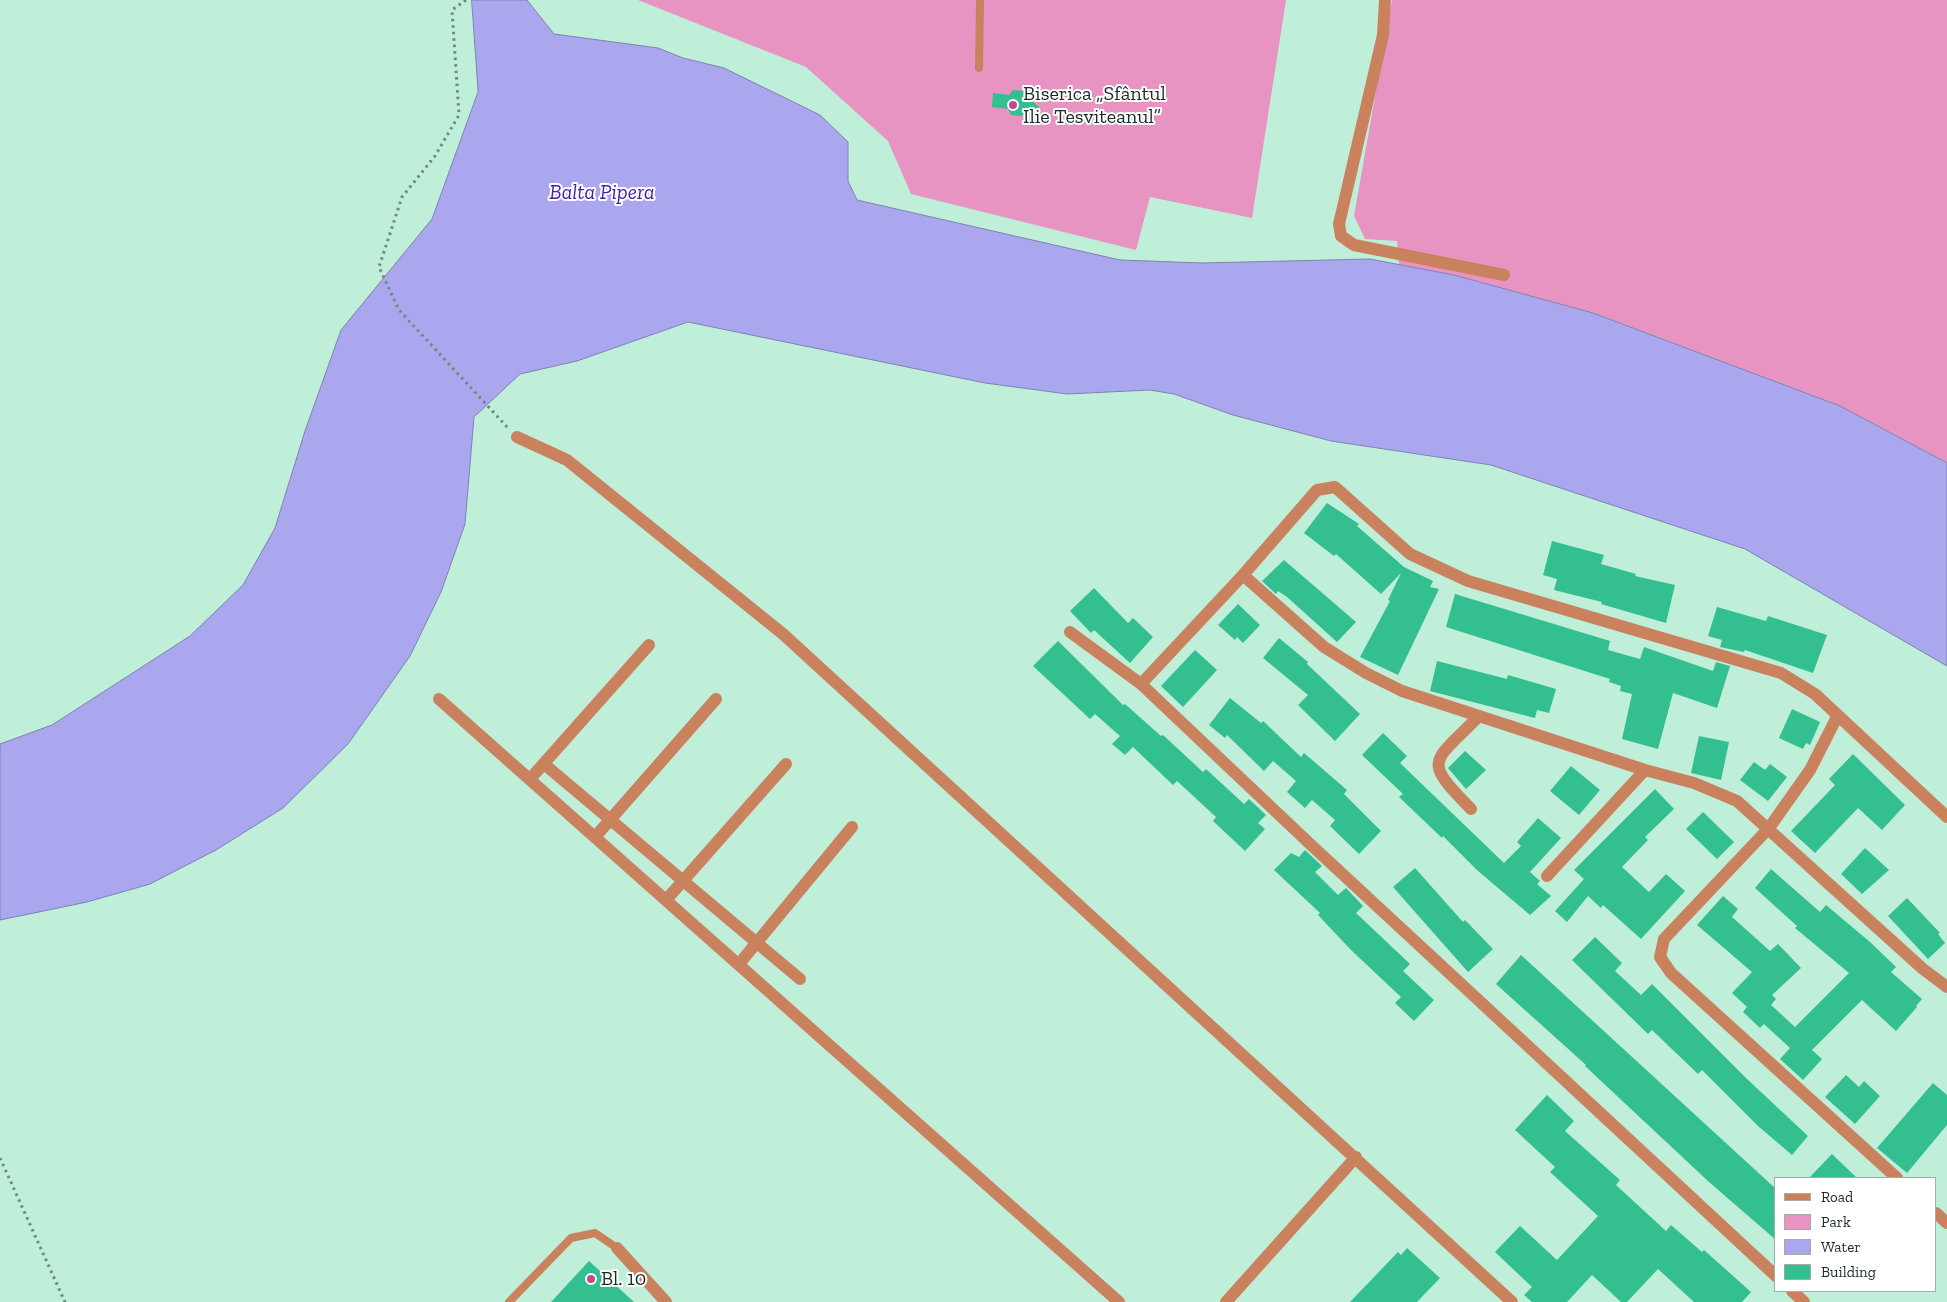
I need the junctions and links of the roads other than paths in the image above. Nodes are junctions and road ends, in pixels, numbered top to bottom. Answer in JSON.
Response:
{"nodes":[{"id":1,"x":980,"y":0,"type":"edge"},
{"id":2,"x":1386,"y":0,"type":"edge"},
{"id":3,"x":978,"y":68,"type":"dead end"},
{"id":4,"x":1504,"y":275,"type":"dead end"},
{"id":5,"x":516,"y":437,"type":"road end"},
{"id":6,"x":1243,"y":575,"type":"junction"},
{"id":7,"x":1070,"y":632,"type":"dead end"},
{"id":8,"x":649,"y":645,"type":"dead end"},
{"id":9,"x":1141,"y":684,"type":"junction"},
{"id":10,"x":439,"y":699,"type":"dead end"},
{"id":11,"x":716,"y":699,"type":"dead end"},
{"id":12,"x":1838,"y":715,"type":"junction"},
{"id":13,"x":1478,"y":717,"type":"junction"},
{"id":14,"x":544,"y":764,"type":"junction"},
{"id":15,"x":786,"y":764,"type":"dead end"},
{"id":16,"x":1645,"y":770,"type":"junction"},
{"id":17,"x":530,"y":779,"type":"junction"},
{"id":18,"x":1471,"y":810,"type":"dead end"},
{"id":19,"x":1947,"y":817,"type":"edge"},
{"id":20,"x":610,"y":820,"type":"junction"},
{"id":21,"x":852,"y":827,"type":"dead end"},
{"id":22,"x":1769,"y":828,"type":"junction"},
{"id":23,"x":595,"y":837,"type":"junction"},
{"id":24,"x":1546,"y":876,"type":"dead end"},
{"id":25,"x":683,"y":880,"type":"junction"},
{"id":26,"x":666,"y":900,"type":"junction"},
{"id":27,"x":756,"y":942,"type":"junction"},
{"id":28,"x":739,"y":964,"type":"junction"},
{"id":29,"x":800,"y":979,"type":"dead end"},
{"id":30,"x":1947,"y":987,"type":"edge"},
{"id":31,"x":1356,"y":1157,"type":"junction"},
{"id":32,"x":1896,"y":1177,"type":"edge"},
{"id":33,"x":1937,"y":1214,"type":"edge"},
{"id":34,"x":1947,"y":1223,"type":"edge"},
{"id":35,"x":618,"y":1248,"type":"joint"},
{"id":36,"x":1774,"y":1274,"type":"edge"},
{"id":37,"x":1793,"y":1292,"type":"edge"},
{"id":38,"x":661,"y":1300,"type":"edge"},
{"id":39,"x":509,"y":1302,"type":"edge"},
{"id":40,"x":1119,"y":1302,"type":"edge"},
{"id":41,"x":1226,"y":1302,"type":"edge"},
{"id":42,"x":1512,"y":1302,"type":"edge"},
{"id":43,"x":1804,"y":1302,"type":"edge"}],
"edges":[{"from":1,"to":3,"type":"lane"},
{"from":2,"to":4,"type":"street"},
{"from":5,"to":31,"type":"street"},
{"from":6,"to":9,"type":"street"},
{"from":6,"to":12,"type":"street"},
{"from":6,"to":13,"type":"street"},
{"from":7,"to":9,"type":"street"},
{"from":8,"to":14,"type":"street"},
{"from":9,"to":36,"type":"street"},
{"from":10,"to":17,"type":"street"},
{"from":11,"to":20,"type":"street"},
{"from":12,"to":19,"type":"street"},
{"from":12,"to":22,"type":"street"},
{"from":13,"to":16,"type":"street"},
{"from":13,"to":18,"type":"street"},
{"from":14,"to":17,"type":"street"},
{"from":14,"to":20,"type":"street"},
{"from":15,"to":25,"type":"street"},
{"from":16,"to":22,"type":"street"},
{"from":16,"to":24,"type":"street"},
{"from":17,"to":23,"type":"street"},
{"from":20,"to":23,"type":"street"},
{"from":20,"to":25,"type":"street"},
{"from":21,"to":27,"type":"street"},
{"from":22,"to":30,"type":"street"},
{"from":22,"to":32,"type":"street"},
{"from":23,"to":26,"type":"street"},
{"from":25,"to":26,"type":"street"},
{"from":25,"to":27,"type":"street"},
{"from":26,"to":28,"type":"street"},
{"from":27,"to":28,"type":"street"},
{"from":27,"to":29,"type":"street"},
{"from":28,"to":40,"type":"street"},
{"from":31,"to":41,"type":"street"},
{"from":31,"to":42,"type":"street"},
{"from":33,"to":34,"type":"street"},
{"from":35,"to":38,"type":"street"},
{"from":35,"to":39,"type":"lane"},
{"from":37,"to":43,"type":"street"}]}
